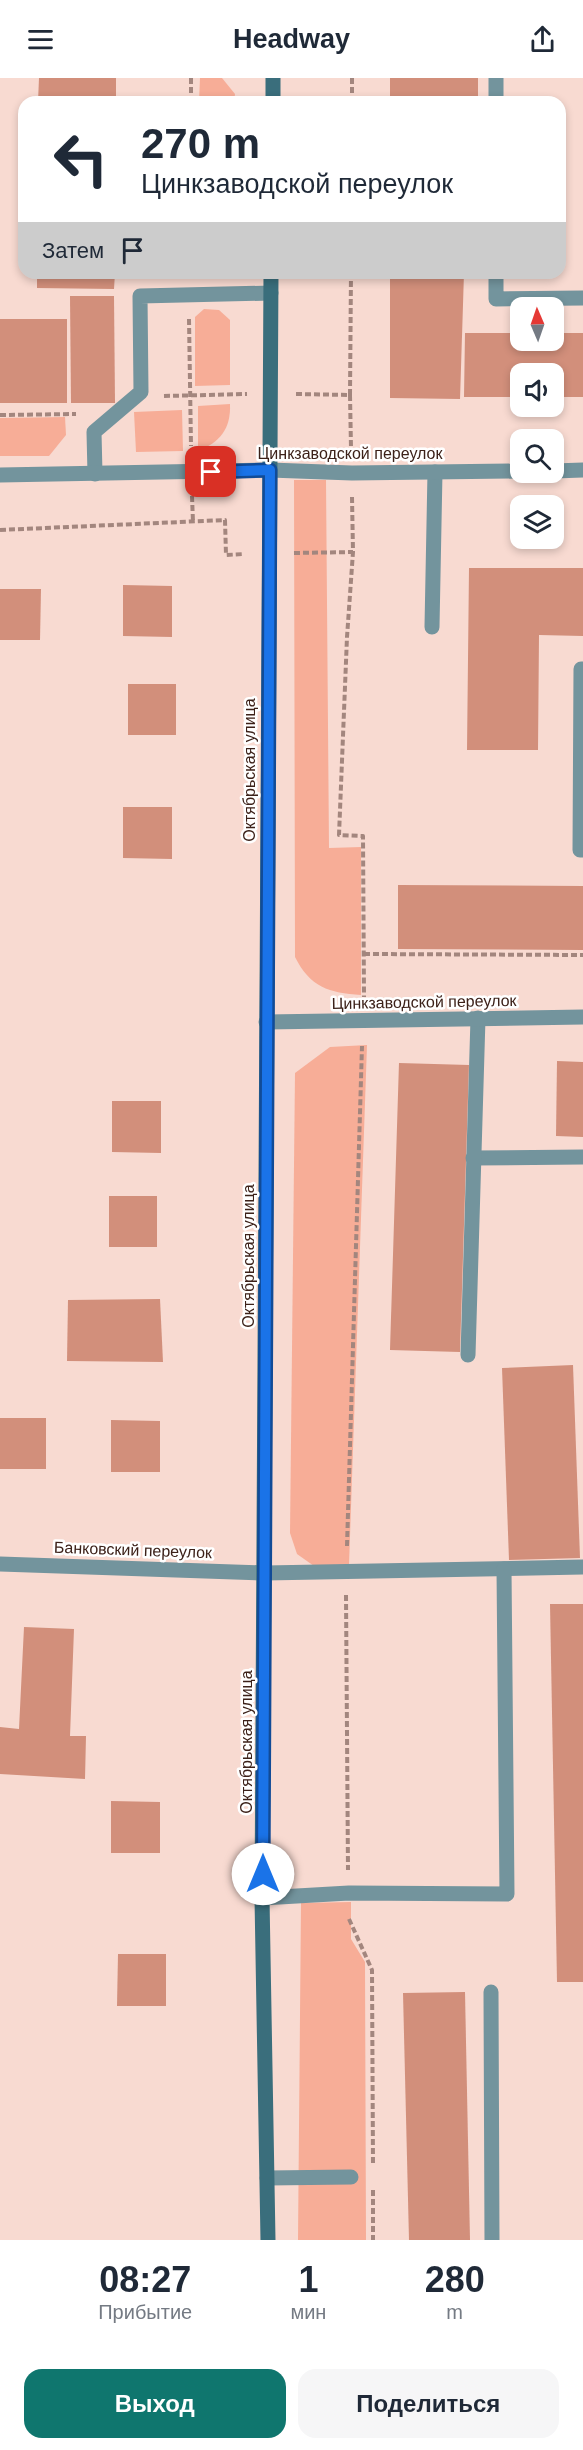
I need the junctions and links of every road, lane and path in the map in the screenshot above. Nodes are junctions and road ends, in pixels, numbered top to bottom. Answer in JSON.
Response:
{"nodes":[{"id":1,"x":191,"y":78,"type":"edge"},
{"id":2,"x":273,"y":78,"type":"edge"},
{"id":3,"x":352,"y":78,"type":"edge"},
{"id":4,"x":496,"y":78,"type":"edge"},
{"id":5,"x":190,"y":96,"type":"edge"},
{"id":6,"x":273,"y":96,"type":"edge"},
{"id":7,"x":352,"y":96,"type":"edge"},
{"id":8,"x":496,"y":96,"type":"edge"},
{"id":9,"x":271,"y":279,"type":"edge"},
{"id":10,"x":351,"y":279,"type":"edge"},
{"id":11,"x":496,"y":279,"type":"edge"},
{"id":12,"x":271,"y":293,"type":"junction"},
{"id":13,"x":188,"y":296,"type":"junction"},
{"id":14,"x":583,"y":298,"type":"edge"},
{"id":15,"x":271,"y":393,"type":"junction"},
{"id":16,"x":189,"y":395,"type":"junction"},
{"id":17,"x":350,"y":395,"type":"junction"},
{"id":18,"x":159,"y":396,"type":"dead end"},
{"id":19,"x":116,"y":414,"type":"junction"},
{"id":20,"x":0,"y":415,"type":"edge"},
{"id":21,"x":270,"y":470,"type":"junction"},
{"id":22,"x":583,"y":470,"type":"edge"},
{"id":23,"x":510,"y":471,"type":"edge"},
{"id":24,"x":564,"y":471,"type":"edge"},
{"id":25,"x":192,"y":472,"type":"junction"},
{"id":26,"x":435,"y":472,"type":"junction"},
{"id":27,"x":352,"y":473,"type":"junction"},
{"id":28,"x":95,"y":474,"type":"junction"},
{"id":29,"x":0,"y":475,"type":"edge"},
{"id":30,"x":193,"y":522,"type":"junction"},
{"id":31,"x":0,"y":530,"type":"edge"},
{"id":32,"x":353,"y":552,"type":"junction"},
{"id":33,"x":268,"y":554,"type":"junction"},
{"id":34,"x":432,"y":627,"type":"dead end"},
{"id":35,"x":583,"y":669,"type":"edge"},
{"id":36,"x":583,"y":850,"type":"edge"},
{"id":37,"x":364,"y":954,"type":"junction"},
{"id":38,"x":583,"y":955,"type":"edge"},
{"id":39,"x":583,"y":1017,"type":"edge"},
{"id":40,"x":478,"y":1018,"type":"junction"},
{"id":41,"x":364,"y":1021,"type":"junction"},
{"id":42,"x":266,"y":1022,"type":"junction"},
{"id":43,"x":583,"y":1157,"type":"edge"},
{"id":44,"x":473,"y":1158,"type":"junction"},
{"id":45,"x":468,"y":1355,"type":"dead end"},
{"id":46,"x":0,"y":1564,"type":"edge"},
{"id":47,"x":583,"y":1567,"type":"edge"},
{"id":48,"x":504,"y":1569,"type":"junction"},
{"id":49,"x":346,"y":1572,"type":"junction"},
{"id":50,"x":0,"y":1573,"type":"edge"},
{"id":51,"x":265,"y":1573,"type":"junction"},
{"id":52,"x":349,"y":1893,"type":"junction"},
{"id":53,"x":262,"y":1898,"type":"junction"},
{"id":54,"x":491,"y":1992,"type":"dead end"},
{"id":55,"x":373,"y":2170,"type":"dead end"},
{"id":56,"x":351,"y":2177,"type":"dead end"},
{"id":57,"x":267,"y":2178,"type":"junction"},
{"id":58,"x":373,"y":2181,"type":"dead end"},
{"id":59,"x":268,"y":2240,"type":"edge"},
{"id":60,"x":373,"y":2240,"type":"edge"},
{"id":61,"x":492,"y":2240,"type":"edge"}],
"edges":[{"from":1,"to":5,"type":"path"},
{"from":2,"to":6,"type":"street"},
{"from":3,"to":7,"type":"path"},
{"from":4,"to":8,"type":"street"},
{"from":9,"to":12,"type":"street","name":"Октябрьская улица"},
{"from":10,"to":17,"type":"path"},
{"from":11,"to":14,"type":"street"},
{"from":12,"to":13,"type":"street"},
{"from":12,"to":15,"type":"street","name":"Октябрьская улица"},
{"from":13,"to":16,"type":"path"},
{"from":13,"to":19,"type":"street"},
{"from":15,"to":16,"type":"path"},
{"from":15,"to":17,"type":"path"},
{"from":15,"to":21,"type":"street","name":"Октябрьская улица"},
{"from":16,"to":18,"type":"path"},
{"from":16,"to":25,"type":"path"},
{"from":17,"to":27,"type":"path"},
{"from":19,"to":20,"type":"path"},
{"from":19,"to":28,"type":"street"},
{"from":21,"to":25,"type":"street","name":"Цинкзаводской переулок"},
{"from":21,"to":27,"type":"street","name":"Цинкзаводской переулок"},
{"from":21,"to":33,"type":"street","name":"Октябрьская улица"},
{"from":22,"to":24,"type":"street"},
{"from":23,"to":26,"type":"street","name":"Цинкзаводской переулок"},
{"from":25,"to":28,"type":"street","name":"Цинкзаводской переулок"},
{"from":25,"to":30,"type":"path"},
{"from":26,"to":27,"type":"street","name":"Цинкзаводской переулок"},
{"from":26,"to":34,"type":"street"},
{"from":27,"to":32,"type":"path"},
{"from":28,"to":29,"type":"street","name":"Цинкзаводской переулок"},
{"from":30,"to":31,"type":"path"},
{"from":30,"to":33,"type":"path"},
{"from":32,"to":33,"type":"path"},
{"from":32,"to":37,"type":"path"},
{"from":33,"to":42,"type":"street","name":"Октябрьская улица"},
{"from":35,"to":36,"type":"street"},
{"from":37,"to":38,"type":"path"},
{"from":37,"to":41,"type":"path"},
{"from":39,"to":40,"type":"street","name":"Цинкзаводской переулок"},
{"from":40,"to":41,"type":"street","name":"Цинкзаводской переулок"},
{"from":40,"to":44,"type":"street"},
{"from":41,"to":42,"type":"street","name":"Цинкзаводской переулок"},
{"from":41,"to":49,"type":"path"},
{"from":42,"to":51,"type":"street","name":"Октябрьская улица"},
{"from":43,"to":44,"type":"street"},
{"from":44,"to":45,"type":"street"},
{"from":46,"to":50,"type":"street"},
{"from":46,"to":51,"type":"street","name":"Банковский переулок"},
{"from":47,"to":48,"type":"street","name":"Банковский переулок"},
{"from":48,"to":49,"type":"street","name":"Банковский переулок"},
{"from":48,"to":52,"type":"street"},
{"from":49,"to":51,"type":"street","name":"Банковский переулок"},
{"from":49,"to":52,"type":"path"},
{"from":51,"to":53,"type":"street","name":"Октябрьская улица"},
{"from":52,"to":53,"type":"street"},
{"from":52,"to":55,"type":"path"},
{"from":53,"to":57,"type":"street","name":"Октябрьская улица"},
{"from":54,"to":61,"type":"street"},
{"from":56,"to":57,"type":"street"},
{"from":57,"to":59,"type":"street","name":"Октябрьская улица"},
{"from":58,"to":60,"type":"path"}]}
